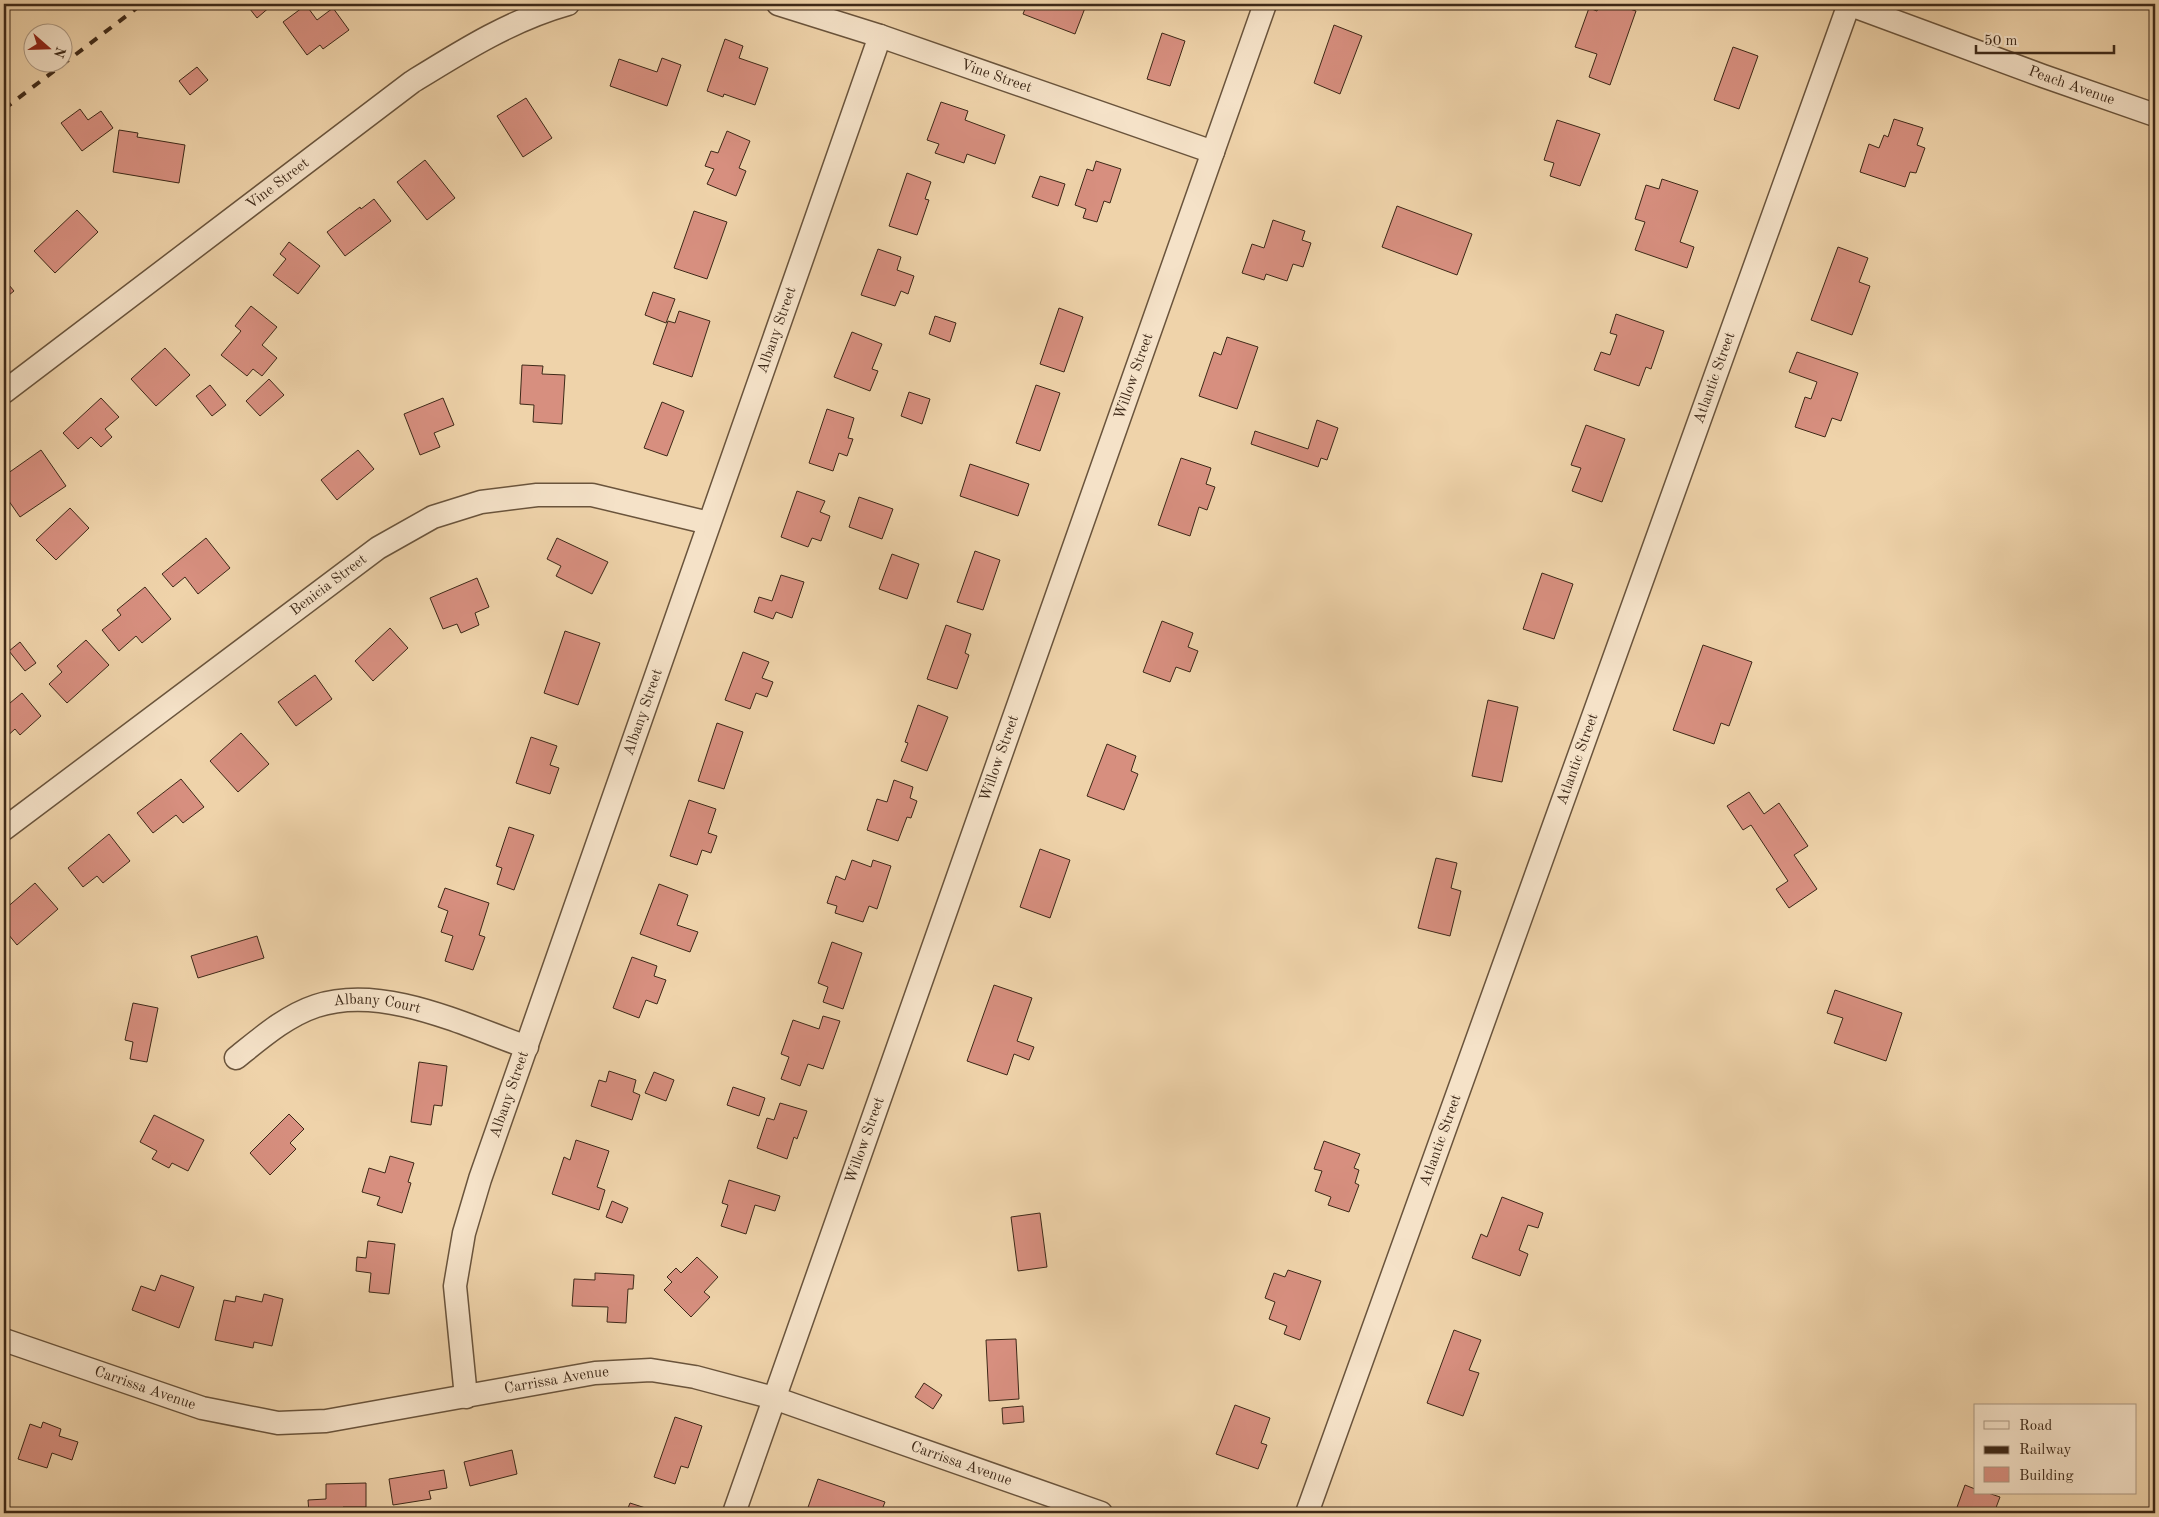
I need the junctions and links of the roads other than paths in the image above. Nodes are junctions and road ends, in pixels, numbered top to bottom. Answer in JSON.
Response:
{"nodes":[{"id":1,"x":568,"y":4,"type":"edge"},
{"id":2,"x":778,"y":4,"type":"edge"},
{"id":3,"x":1265,"y":4,"type":"edge"},
{"id":4,"x":1849,"y":4,"type":"edge"},
{"id":5,"x":880,"y":36,"type":"junction"},
{"id":6,"x":2155,"y":115,"type":"edge"},
{"id":7,"x":1213,"y":152,"type":"junction"},
{"id":8,"x":4,"y":392,"type":"edge"},
{"id":9,"x":709,"y":523,"type":"junction"},
{"id":10,"x":4,"y":829,"type":"edge"},
{"id":11,"x":527,"y":1047,"type":"junction"},
{"id":12,"x":236,"y":1058,"type":"dead end"},
{"id":13,"x":4,"y":1340,"type":"edge"},
{"id":14,"x":466,"y":1396,"type":"junction"},
{"id":15,"x":774,"y":1398,"type":"junction"},
{"id":16,"x":734,"y":1513,"type":"edge"},
{"id":17,"x":1101,"y":1513,"type":"edge"},
{"id":18,"x":1307,"y":1513,"type":"edge"}],
"edges":[{"from":1,"to":8,"type":"street","name":"Vine Street"},
{"from":2,"to":5,"type":"street","name":"Vine Street"},
{"from":3,"to":7,"type":"street","name":"Willow Street"},
{"from":4,"to":6,"type":"street","name":"Peach Avenue"},
{"from":4,"to":18,"type":"street","name":"Atlantic Street"},
{"from":5,"to":7,"type":"street","name":"Vine Street"},
{"from":5,"to":9,"type":"street","name":"Albany Street"},
{"from":7,"to":15,"type":"street","name":"Willow Street"},
{"from":9,"to":10,"type":"street","name":"Benicia Street"},
{"from":9,"to":11,"type":"street","name":"Albany Street"},
{"from":11,"to":12,"type":"street","name":"Albany Court"},
{"from":11,"to":14,"type":"street","name":"Albany Street"},
{"from":13,"to":14,"type":"street","name":"Carrissa Avenue"},
{"from":14,"to":15,"type":"street","name":"Carrissa Avenue"},
{"from":15,"to":16,"type":"street","name":"Willow Street"},
{"from":15,"to":17,"type":"street","name":"Carrissa Avenue"}]}
